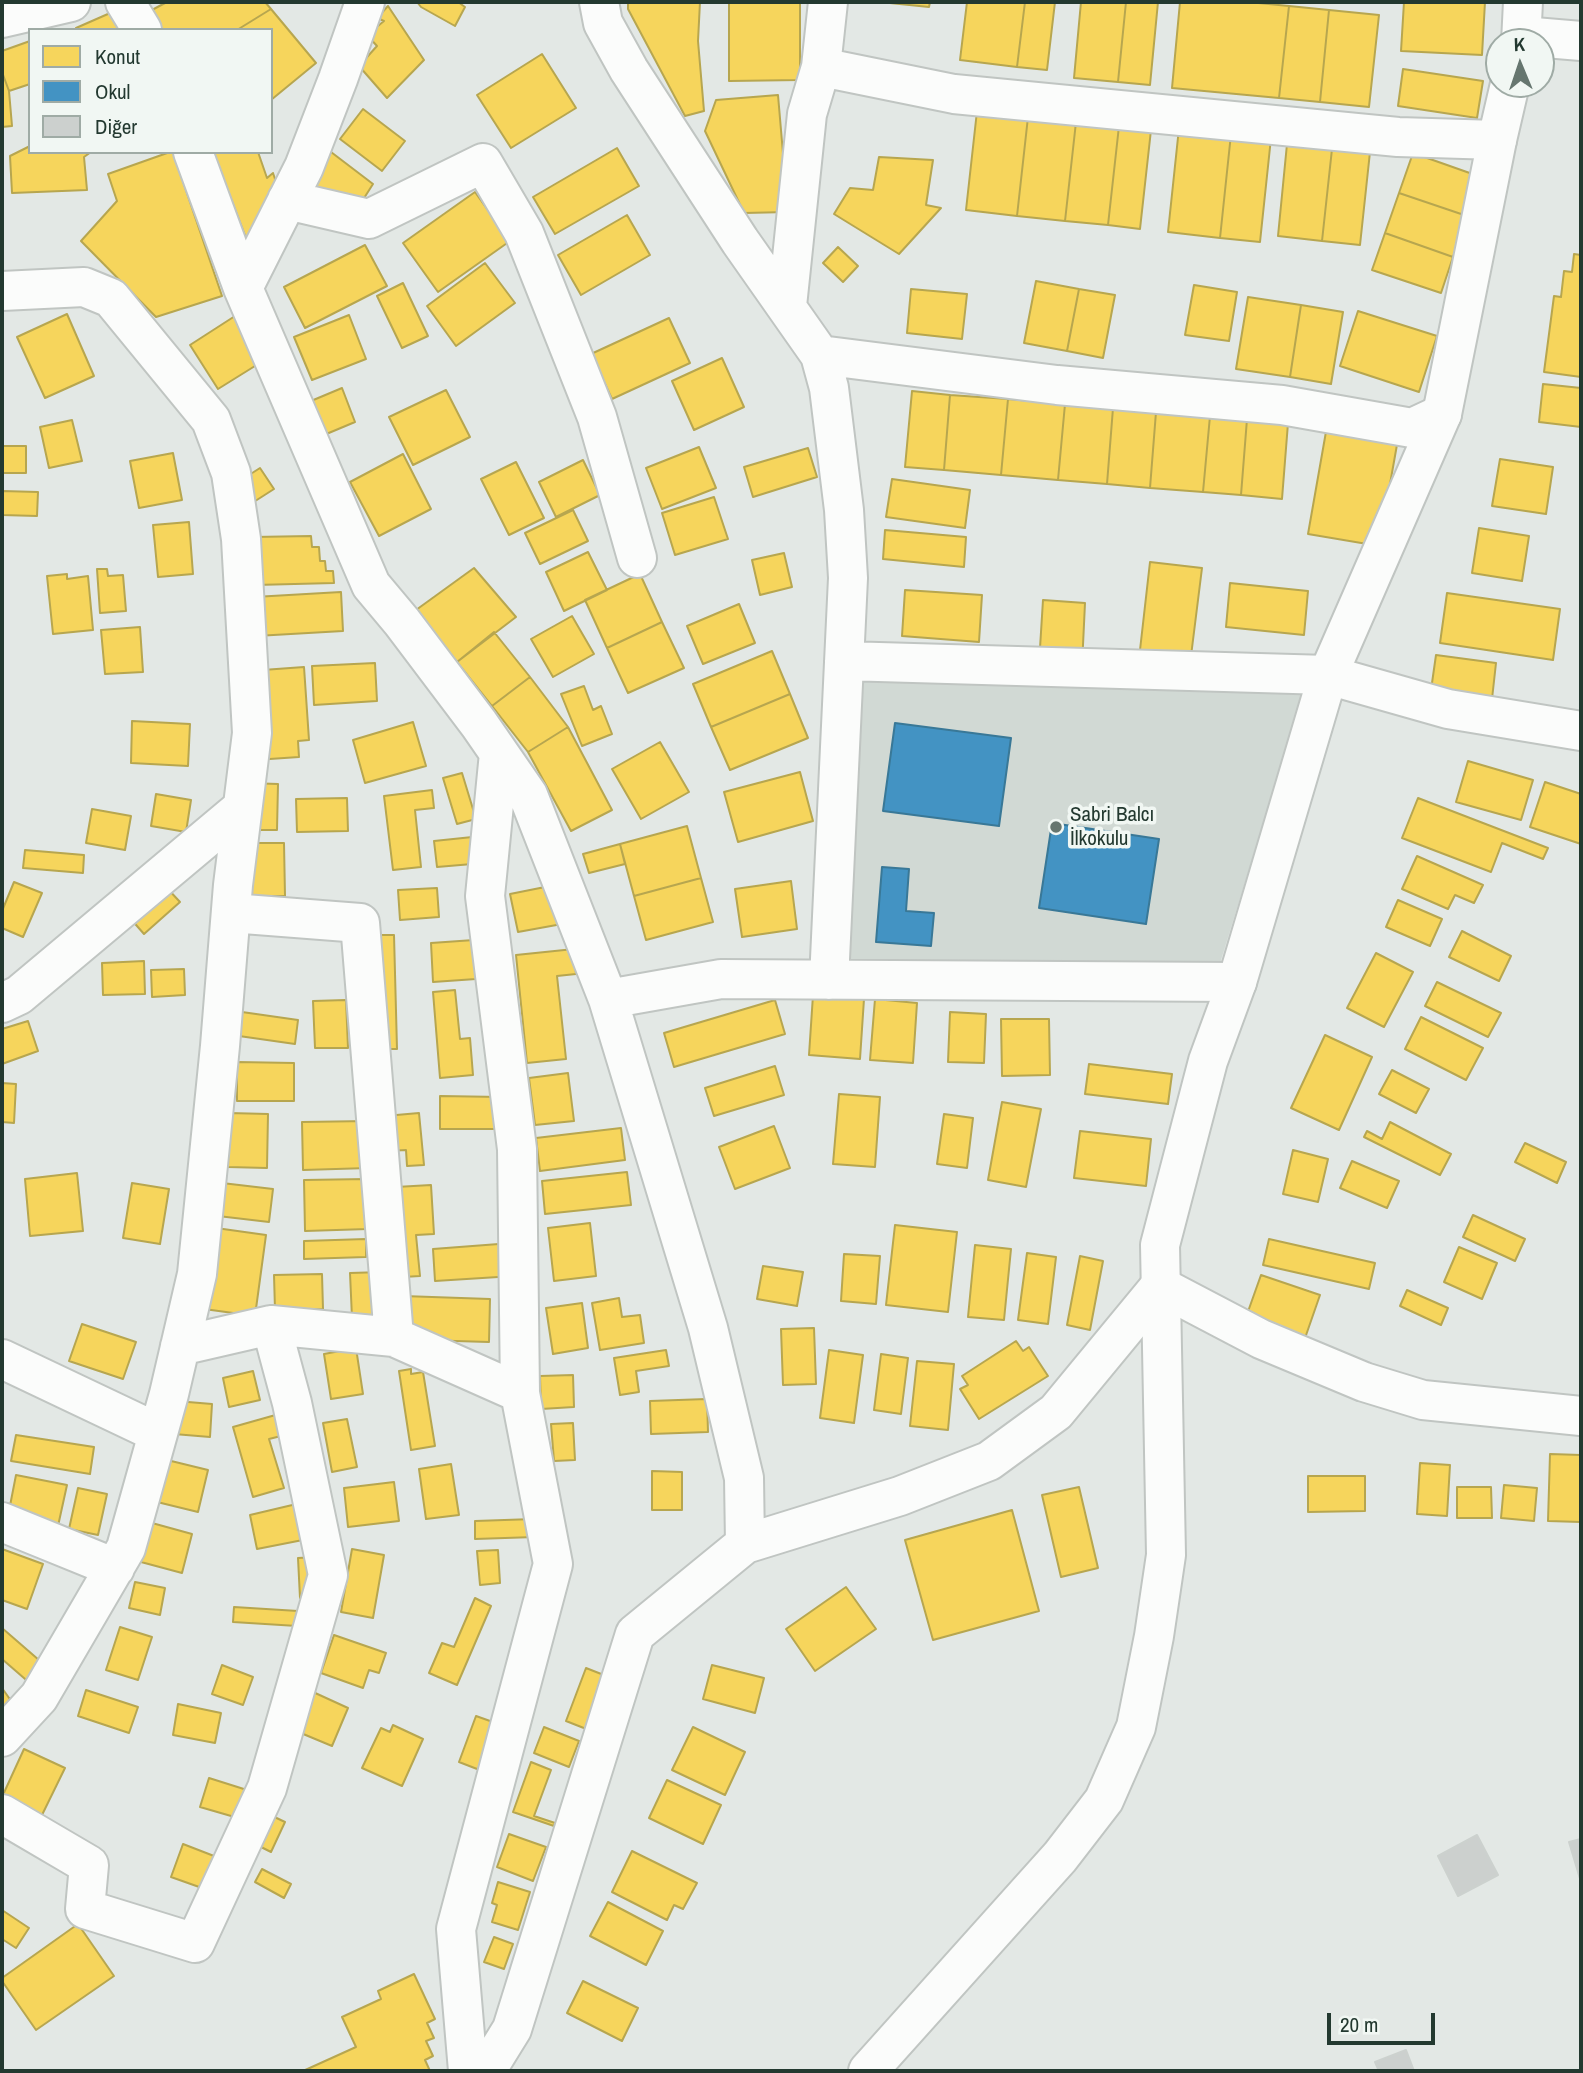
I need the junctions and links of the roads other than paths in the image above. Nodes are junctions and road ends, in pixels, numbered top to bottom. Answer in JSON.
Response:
{"nodes":[{"id":1,"x":71,"y":2,"type":"edge"},
{"id":2,"x":125,"y":2,"type":"edge"},
{"id":3,"x":365,"y":2,"type":"edge"},
{"id":4,"x":599,"y":2,"type":"edge"},
{"id":5,"x":828,"y":2,"type":"edge"},
{"id":6,"x":2,"y":18,"type":"edge"},
{"id":7,"x":1522,"y":26,"type":"edge"},
{"id":8,"x":141,"y":28,"type":"edge"},
{"id":9,"x":1581,"y":41,"type":"edge"},
{"id":10,"x":821,"y":67,"type":"junction"},
{"id":11,"x":1507,"y":98,"type":"edge"},
{"id":12,"x":1497,"y":140,"type":"junction"},
{"id":13,"x":194,"y":154,"type":"edge"},
{"id":14,"x":287,"y":200,"type":"junction"},
{"id":15,"x":243,"y":288,"type":"junction"},
{"id":16,"x":2,"y":291,"type":"edge"},
{"id":17,"x":787,"y":306,"type":"junction"},
{"id":18,"x":820,"y":355,"type":"junction"},
{"id":19,"x":1442,"y":414,"type":"junction"},
{"id":20,"x":637,"y":558,"type":"dead end"},
{"id":21,"x":844,"y":661,"type":"junction"},
{"id":22,"x":1328,"y":675,"type":"junction"},
{"id":23,"x":1581,"y":732,"type":"edge"},
{"id":24,"x":499,"y":753,"type":"junction"},
{"id":25,"x":243,"y":808,"type":"junction"},
{"id":26,"x":231,"y":913,"type":"junction"},
{"id":27,"x":830,"y":980,"type":"junction"},
{"id":28,"x":1237,"y":982,"type":"junction"},
{"id":29,"x":608,"y":999,"type":"junction"},
{"id":30,"x":2,"y":1003,"type":"edge"},
{"id":31,"x":1160,"y":1286,"type":"junction"},
{"id":32,"x":271,"y":1325,"type":"junction"},
{"id":33,"x":394,"y":1337,"type":"junction"},
{"id":34,"x":180,"y":1346,"type":"junction"},
{"id":35,"x":2,"y":1359,"type":"edge"},
{"id":36,"x":520,"y":1393,"type":"junction"},
{"id":37,"x":1581,"y":1416,"type":"edge"},
{"id":38,"x":158,"y":1433,"type":"junction"},
{"id":39,"x":2,"y":1522,"type":"edge"},
{"id":40,"x":745,"y":1544,"type":"junction"},
{"id":41,"x":115,"y":1568,"type":"junction"},
{"id":42,"x":2,"y":1737,"type":"edge"},
{"id":43,"x":2,"y":1814,"type":"edge"},
{"id":44,"x":467,"y":2071,"type":"edge"},
{"id":45,"x":486,"y":2071,"type":"edge"},
{"id":46,"x":868,"y":2071,"type":"edge"}],
"edges":[{"from":1,"to":6,"type":"street"},
{"from":2,"to":8,"type":"street"},
{"from":3,"to":14,"type":"street"},
{"from":4,"to":17,"type":"street"},
{"from":5,"to":10,"type":"street"},
{"from":7,"to":9,"type":"street"},
{"from":10,"to":12,"type":"street"},
{"from":10,"to":17,"type":"street"},
{"from":11,"to":12,"type":"street"},
{"from":12,"to":19,"type":"street"},
{"from":13,"to":15,"type":"street"},
{"from":14,"to":15,"type":"street"},
{"from":14,"to":20,"type":"street"},
{"from":15,"to":24,"type":"street"},
{"from":16,"to":25,"type":"street"},
{"from":17,"to":18,"type":"street"},
{"from":18,"to":19,"type":"street"},
{"from":18,"to":21,"type":"street"},
{"from":19,"to":22,"type":"street"},
{"from":21,"to":22,"type":"street"},
{"from":21,"to":27,"type":"street"},
{"from":22,"to":23,"type":"street"},
{"from":22,"to":28,"type":"street"},
{"from":24,"to":29,"type":"street"},
{"from":24,"to":36,"type":"street"},
{"from":25,"to":26,"type":"street"},
{"from":25,"to":30,"type":"street"},
{"from":26,"to":33,"type":"street"},
{"from":26,"to":34,"type":"street"},
{"from":27,"to":28,"type":"street"},
{"from":27,"to":29,"type":"street"},
{"from":28,"to":31,"type":"street"},
{"from":29,"to":40,"type":"street"},
{"from":31,"to":37,"type":"street"},
{"from":31,"to":40,"type":"street"},
{"from":31,"to":46,"type":"street"},
{"from":32,"to":33,"type":"street"},
{"from":32,"to":34,"type":"street"},
{"from":32,"to":43,"type":"street"},
{"from":33,"to":36,"type":"street"},
{"from":34,"to":38,"type":"street"},
{"from":35,"to":38,"type":"street"},
{"from":36,"to":44,"type":"street"},
{"from":38,"to":41,"type":"street"},
{"from":39,"to":41,"type":"street"},
{"from":40,"to":45,"type":"street"},
{"from":41,"to":42,"type":"street"}]}
